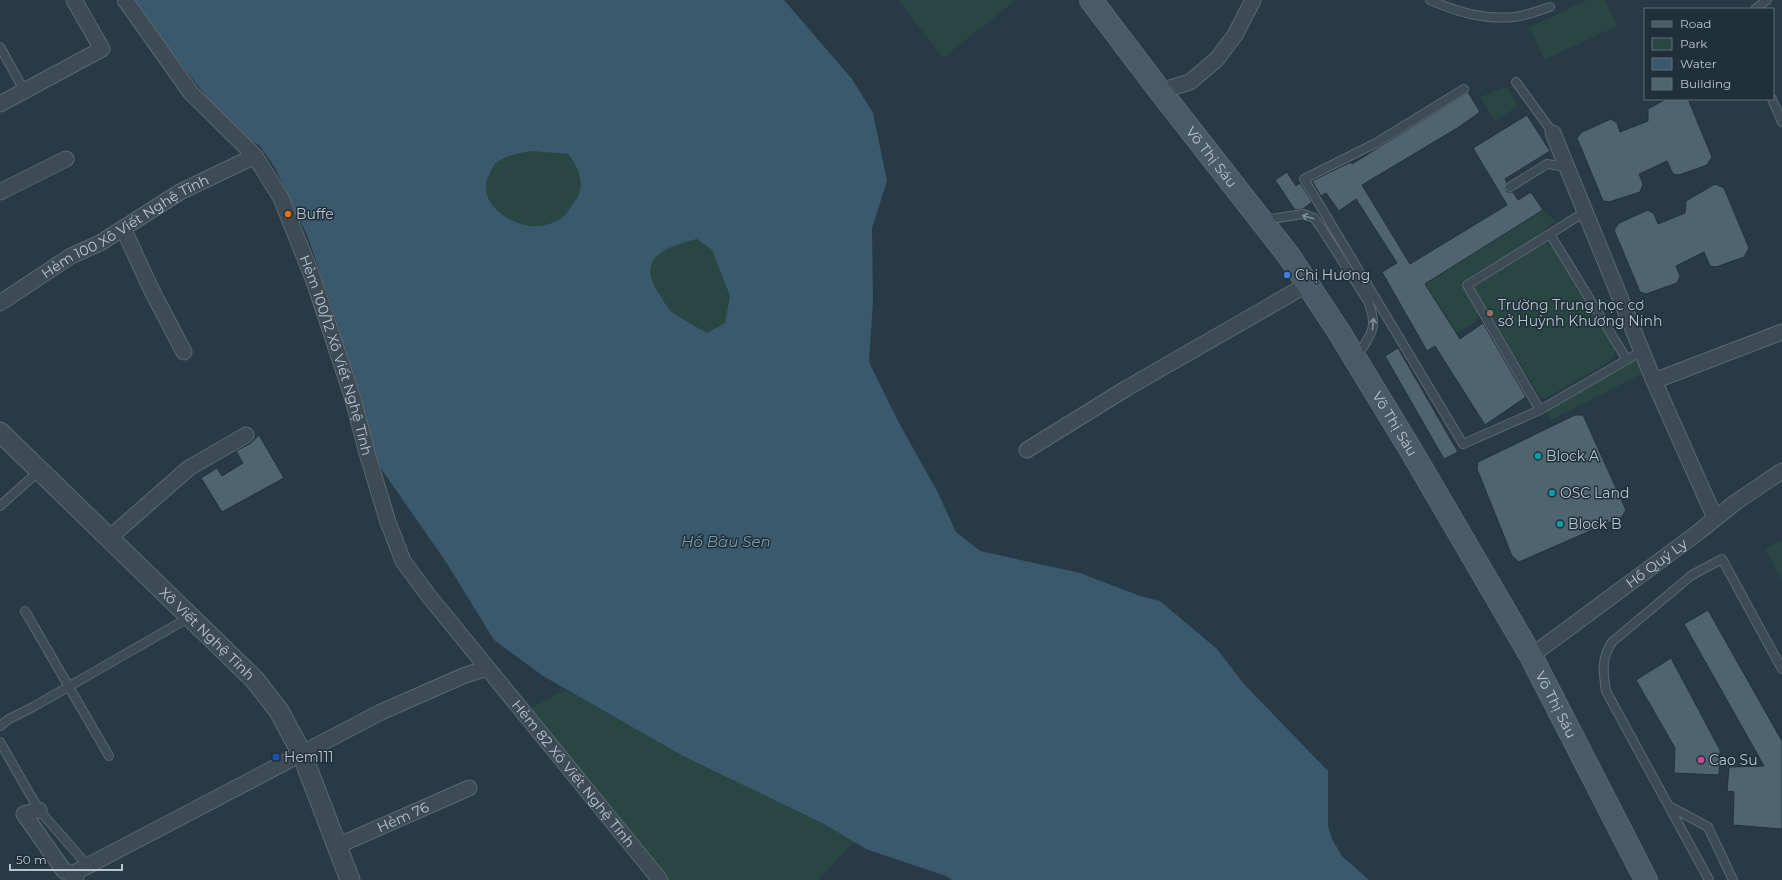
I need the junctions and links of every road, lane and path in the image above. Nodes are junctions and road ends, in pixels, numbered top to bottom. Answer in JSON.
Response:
{"nodes":[{"id":1,"x":74,"y":0,"type":"edge"},
{"id":2,"x":125,"y":0,"type":"edge"},
{"id":3,"x":1091,"y":0,"type":"edge"},
{"id":4,"x":1253,"y":0,"type":"edge"},
{"id":5,"x":1430,"y":0,"type":"edge"},
{"id":6,"x":1767,"y":0,"type":"edge"},
{"id":7,"x":1550,"y":7,"type":"dead end"},
{"id":8,"x":1756,"y":8,"type":"edge"},
{"id":9,"x":0,"y":47,"type":"edge"},
{"id":10,"x":1516,"y":82,"type":"dead end"},
{"id":11,"x":1464,"y":89,"type":"dead end"},
{"id":12,"x":25,"y":92,"type":"junction"},
{"id":13,"x":1160,"y":92,"type":"junction"},
{"id":14,"x":1772,"y":100,"type":"edge"},
{"id":15,"x":0,"y":104,"type":"edge"},
{"id":16,"x":1782,"y":122,"type":"edge"},
{"id":17,"x":1553,"y":133,"type":"joint"},
{"id":18,"x":255,"y":156,"type":"junction"},
{"id":19,"x":66,"y":159,"type":"dead end"},
{"id":20,"x":1568,"y":167,"type":"junction"},
{"id":21,"x":1510,"y":187,"type":"dead end"},
{"id":22,"x":0,"y":192,"type":"edge"},
{"id":23,"x":1586,"y":211,"type":"junction"},
{"id":24,"x":1262,"y":220,"type":"junction"},
{"id":25,"x":123,"y":228,"type":"junction"},
{"id":26,"x":1550,"y":234,"type":"junction"},
{"id":27,"x":1308,"y":284,"type":"junction"},
{"id":28,"x":0,"y":303,"type":"edge"},
{"id":29,"x":1782,"y":332,"type":"edge"},
{"id":30,"x":1642,"y":351,"type":"junction"},
{"id":31,"x":184,"y":352,"type":"dead end"},
{"id":32,"x":1356,"y":359,"type":"junction"},
{"id":33,"x":1627,"y":360,"type":"junction"},
{"id":34,"x":1654,"y":381,"type":"junction"},
{"id":35,"x":1539,"y":408,"type":"junction"},
{"id":36,"x":0,"y":432,"type":"edge"},
{"id":37,"x":246,"y":435,"type":"dead end"},
{"id":38,"x":1027,"y":450,"type":"dead end"},
{"id":39,"x":39,"y":471,"type":"junction"},
{"id":40,"x":1782,"y":471,"type":"edge"},
{"id":41,"x":0,"y":506,"type":"edge"},
{"id":42,"x":1715,"y":518,"type":"junction"},
{"id":43,"x":108,"y":539,"type":"junction"},
{"id":44,"x":403,"y":561,"type":"joint"},
{"id":45,"x":25,"y":611,"type":"dead end"},
{"id":46,"x":190,"y":616,"type":"junction"},
{"id":47,"x":1530,"y":656,"type":"junction"},
{"id":48,"x":487,"y":668,"type":"junction"},
{"id":49,"x":1782,"y":669,"type":"edge"},
{"id":50,"x":69,"y":686,"type":"junction"},
{"id":51,"x":0,"y":726,"type":"edge"},
{"id":52,"x":0,"y":742,"type":"edge"},
{"id":53,"x":302,"y":754,"type":"junction"},
{"id":54,"x":109,"y":756,"type":"dead end"},
{"id":55,"x":469,"y":788,"type":"dead end"},
{"id":56,"x":1669,"y":806,"type":"junction"},
{"id":57,"x":39,"y":810,"type":"junction"},
{"id":58,"x":337,"y":846,"type":"junction"},
{"id":59,"x":88,"y":866,"type":"junction"},
{"id":60,"x":70,"y":878,"type":"edge"},
{"id":61,"x":350,"y":880,"type":"edge"},
{"id":62,"x":660,"y":880,"type":"edge"},
{"id":63,"x":1646,"y":880,"type":"edge"},
{"id":64,"x":1709,"y":880,"type":"edge"},
{"id":65,"x":1733,"y":880,"type":"edge"}],
"edges":[{"from":1,"to":12,"type":"street"},
{"from":2,"to":18,"type":"street","name":"Hẻm 100/12 Xô Viết Nghệ Tĩnh"},
{"from":3,"to":13,"type":"main road","name":"Võ Thị Sáu"},
{"from":4,"to":13,"type":"street"},
{"from":5,"to":7,"type":"lane"},
{"from":6,"to":8,"type":"lane"},
{"from":9,"to":12,"type":"lane"},
{"from":10,"to":17,"type":"lane"},
{"from":11,"to":35,"type":"lane"},
{"from":12,"to":15,"type":"street"},
{"from":13,"to":24,"type":"main road","name":"Võ Thị Sáu"},
{"from":14,"to":16,"type":"lane"},
{"from":17,"to":20,"type":"street"},
{"from":18,"to":25,"type":"street","name":"Hẻm 100 Xô Viết Nghệ Tĩnh"},
{"from":18,"to":44,"type":"street","name":"Hẻm 100/12 Xô Viết Nghệ Tĩnh"},
{"from":19,"to":22,"type":"street"},
{"from":20,"to":21,"type":"lane"},
{"from":20,"to":23,"type":"street"},
{"from":23,"to":26,"type":"lane"},
{"from":23,"to":30,"type":"street"},
{"from":24,"to":27,"type":"main road","name":"Võ Thị Sáu"},
{"from":32,"to":24,"type":"lane","one_way":true},
{"from":25,"to":28,"type":"street","name":"Hẻm 100 Xô Viết Nghệ Tĩnh"},
{"from":25,"to":31,"type":"street"},
{"from":26,"to":33,"type":"lane"},
{"from":26,"to":35,"type":"lane"},
{"from":27,"to":32,"type":"main road","name":"Võ Thị Sáu"},
{"from":27,"to":38,"type":"street"},
{"from":29,"to":34,"type":"street"},
{"from":30,"to":33,"type":"lane"},
{"from":30,"to":34,"type":"street"},
{"from":32,"to":47,"type":"main road","name":"Võ Thị Sáu"},
{"from":33,"to":35,"type":"lane"},
{"from":34,"to":42,"type":"street"},
{"from":36,"to":39,"type":"street","name":"Xô Viết Nghệ Tĩnh"},
{"from":37,"to":43,"type":"street"},
{"from":39,"to":41,"type":"lane"},
{"from":39,"to":43,"type":"street","name":"Xô Viết Nghệ Tĩnh"},
{"from":40,"to":42,"type":"street","name":"Hồ Quý Ly"},
{"from":42,"to":47,"type":"street","name":"Hồ Quý Ly"},
{"from":43,"to":46,"type":"street","name":"Xô Viết Nghệ Tĩnh"},
{"from":44,"to":48,"type":"street","name":"Hẻm 82 Xô Viết Nghệ Tĩnh"},
{"from":45,"to":50,"type":"lane"},
{"from":46,"to":50,"type":"lane"},
{"from":46,"to":53,"type":"street","name":"Xô Viết Nghệ Tĩnh"},
{"from":47,"to":63,"type":"main road","name":"Võ Thị Sáu"},
{"from":48,"to":53,"type":"street"},
{"from":48,"to":62,"type":"street","name":"Hẻm 82 Xô Viết Nghệ Tĩnh"},
{"from":49,"to":56,"type":"lane"},
{"from":50,"to":51,"type":"lane"},
{"from":50,"to":54,"type":"lane"},
{"from":52,"to":57,"type":"lane"},
{"from":53,"to":58,"type":"street","name":"Xô Viết Nghệ Tĩnh"},
{"from":53,"to":59,"type":"street"},
{"from":55,"to":58,"type":"street","name":"Hẻm 76"},
{"from":56,"to":64,"type":"lane"},
{"from":56,"to":65,"type":"lane"},
{"from":57,"to":59,"type":"lane"},
{"from":57,"to":60,"type":"street"},
{"from":58,"to":61,"type":"street","name":"Xô Viết Nghệ Tĩnh"},
{"from":59,"to":60,"type":"street"}]}
